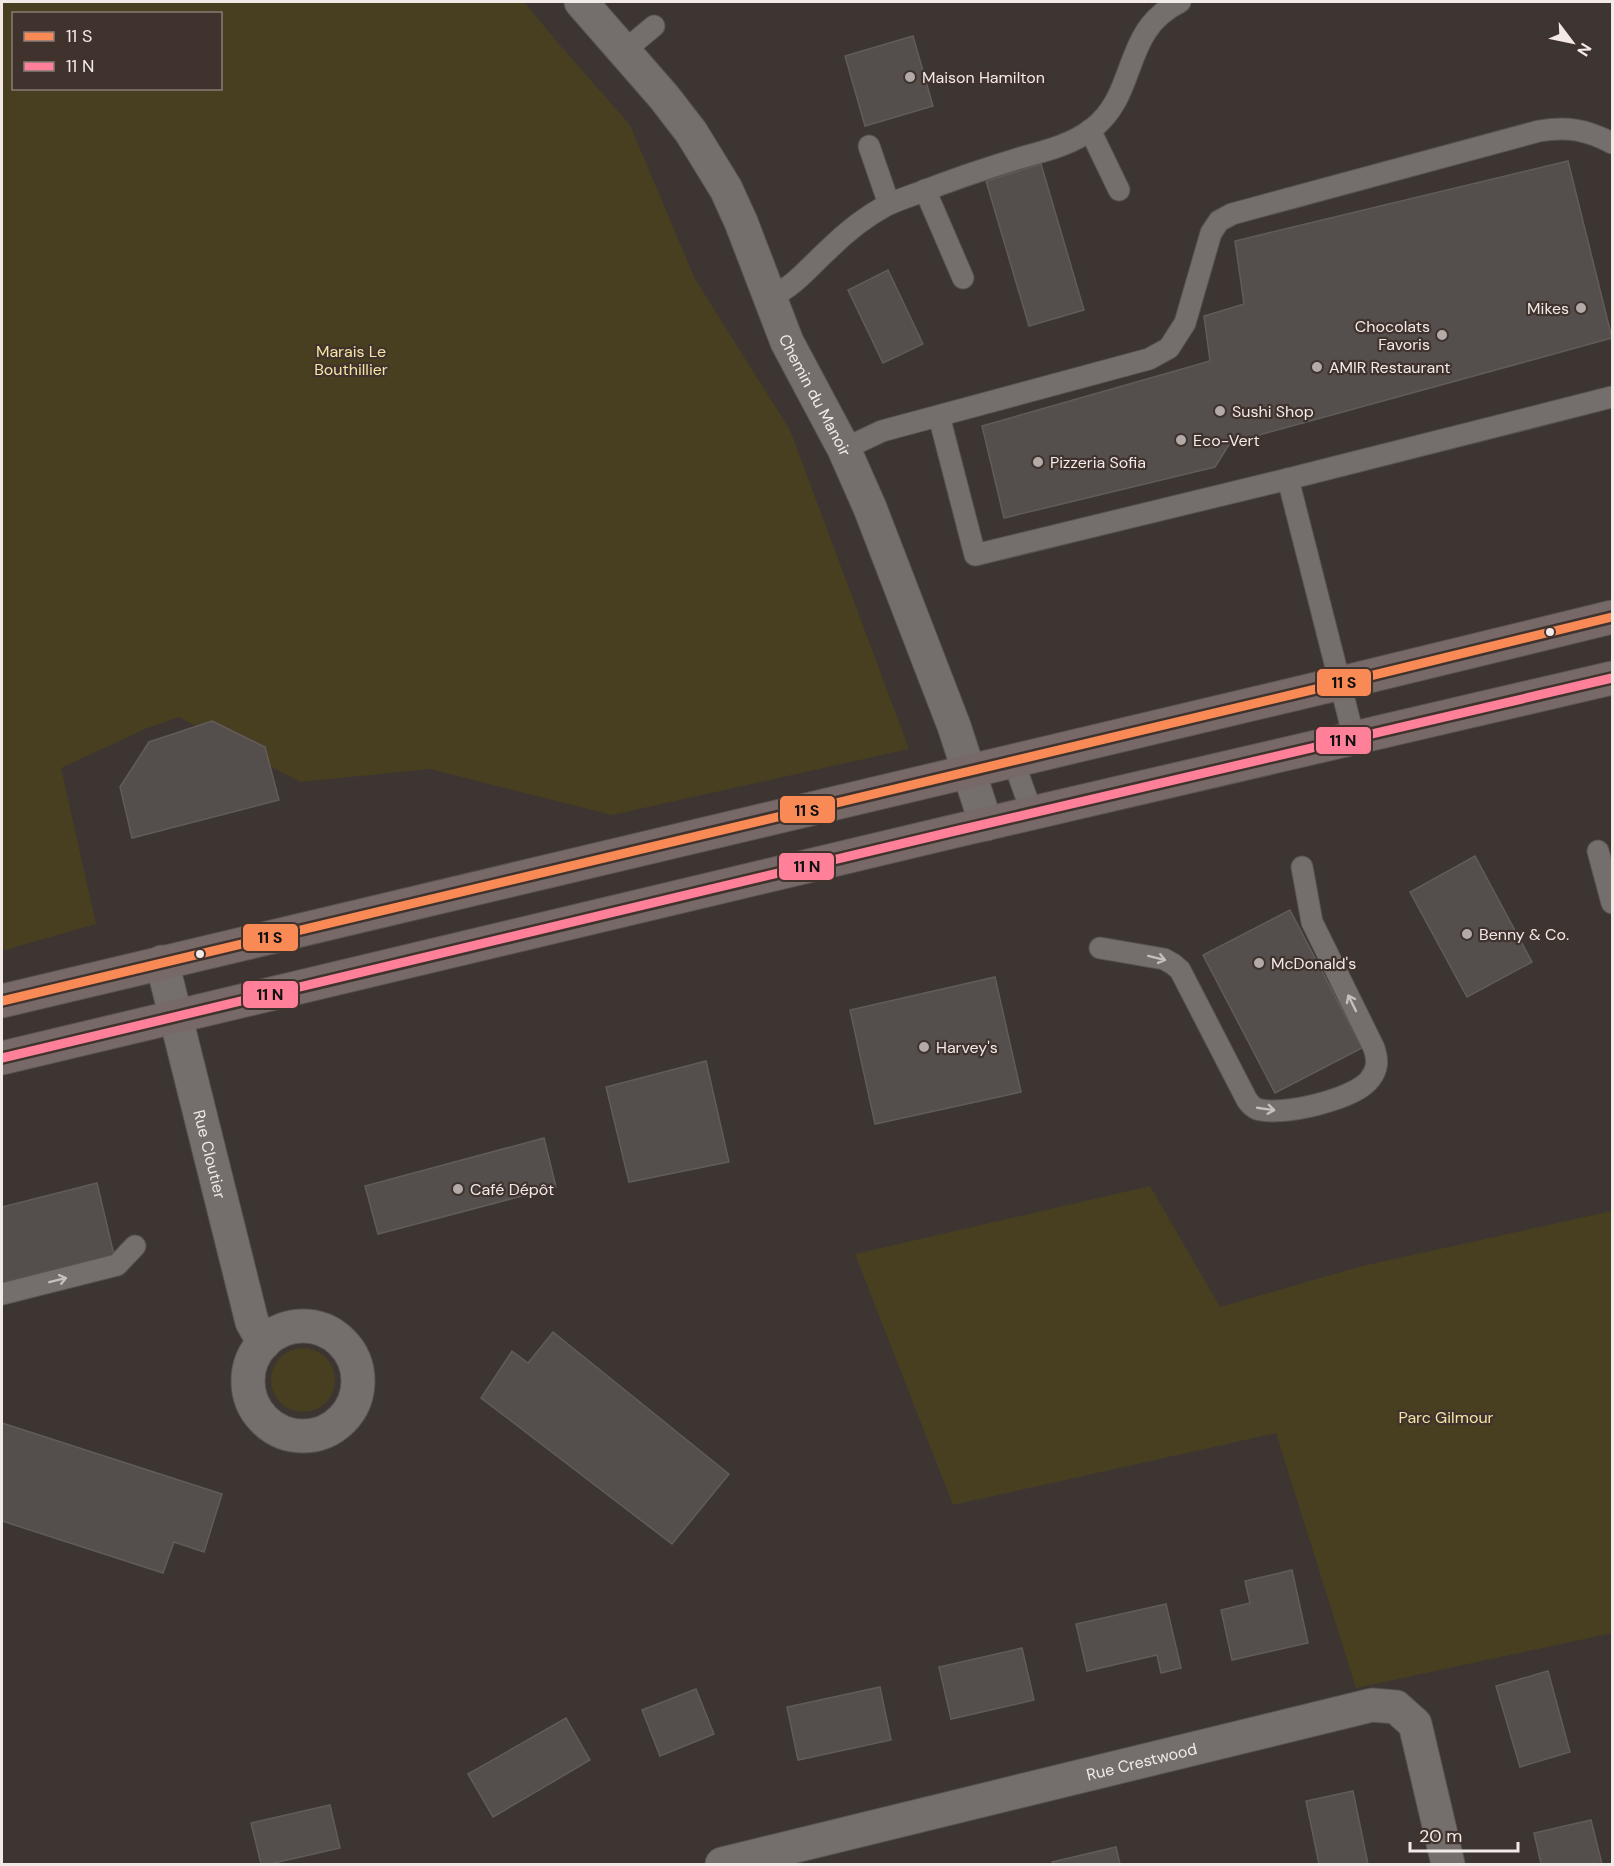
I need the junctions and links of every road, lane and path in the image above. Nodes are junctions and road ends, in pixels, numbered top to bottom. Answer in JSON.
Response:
{"nodes":[{"id":1,"x":581,"y":2,"type":"edge"},
{"id":2,"x":1180,"y":2,"type":"edge"},
{"id":3,"x":654,"y":26,"type":"dead end"},
{"id":4,"x":624,"y":51,"type":"junction"},
{"id":5,"x":1090,"y":130,"type":"junction"},
{"id":6,"x":1612,"y":143,"type":"edge"},
{"id":7,"x":869,"y":146,"type":"dead end"},
{"id":8,"x":925,"y":190,"type":"junction"},
{"id":9,"x":1119,"y":190,"type":"dead end"},
{"id":10,"x":889,"y":204,"type":"junction"},
{"id":11,"x":963,"y":278,"type":"dead end"},
{"id":12,"x":770,"y":298,"type":"junction"},
{"id":13,"x":1612,"y":397,"type":"edge"},
{"id":14,"x":939,"y":416,"type":"junction"},
{"id":15,"x":844,"y":449,"type":"junction"},
{"id":16,"x":1288,"y":479,"type":"junction"},
{"id":17,"x":1612,"y":617,"type":"edge"},
{"id":18,"x":1612,"y":678,"type":"edge"},
{"id":19,"x":1341,"y":683,"type":"junction"},
{"id":20,"x":1354,"y":738,"type":"junction"},
{"id":21,"x":1013,"y":760,"type":"junction"},
{"id":22,"x":968,"y":771,"type":"junction"},
{"id":23,"x":1032,"y":813,"type":"junction"},
{"id":24,"x":986,"y":824,"type":"junction"},
{"id":25,"x":1598,"y":851,"type":"dead end"},
{"id":26,"x":1302,"y":867,"type":"dead end"},
{"id":27,"x":1612,"y":903,"type":"edge"},
{"id":28,"x":1100,"y":948,"type":"dead end"},
{"id":29,"x":162,"y":962,"type":"junction"},
{"id":30,"x":2,"y":1000,"type":"edge"},
{"id":31,"x":175,"y":1017,"type":"junction"},
{"id":32,"x":2,"y":1058,"type":"edge"},
{"id":33,"x":135,"y":1246,"type":"dead end"},
{"id":34,"x":2,"y":1294,"type":"edge"},
{"id":35,"x":264,"y":1343,"type":"dead end"},
{"id":36,"x":722,"y":1864,"type":"edge"},
{"id":37,"x":1448,"y":1864,"type":"edge"}],
"edges":[{"from":1,"to":4,"type":"street","name":"Chemin du Manoir"},
{"from":2,"to":5,"type":"lane"},
{"from":3,"to":4,"type":"lane"},
{"from":4,"to":12,"type":"street","name":"Chemin du Manoir"},
{"from":5,"to":8,"type":"lane"},
{"from":5,"to":9,"type":"lane"},
{"from":6,"to":14,"type":"lane"},
{"from":7,"to":10,"type":"lane"},
{"from":8,"to":10,"type":"lane"},
{"from":8,"to":11,"type":"lane"},
{"from":10,"to":12,"type":"lane"},
{"from":12,"to":15,"type":"street","name":"Chemin du Manoir"},
{"from":13,"to":16,"type":"lane"},
{"from":14,"to":15,"type":"lane"},
{"from":14,"to":16,"type":"lane"},
{"from":15,"to":22,"type":"street","name":"Chemin du Manoir"},
{"from":16,"to":19,"type":"lane"},
{"from":17,"to":19,"type":"main road"},
{"from":18,"to":20,"type":"main road"},
{"from":19,"to":20,"type":"lane"},
{"from":19,"to":21,"type":"main road"},
{"from":20,"to":23,"type":"main road"},
{"from":21,"to":22,"type":"main road"},
{"from":21,"to":23,"type":"lane"},
{"from":22,"to":24,"type":"street","name":"Chemin du Manoir"},
{"from":22,"to":29,"type":"main road"},
{"from":23,"to":24,"type":"main road"},
{"from":24,"to":31,"type":"main road"},
{"from":25,"to":27,"type":"lane"},
{"from":28,"to":26,"type":"lane","one_way":true},
{"from":29,"to":30,"type":"main road"},
{"from":29,"to":31,"type":"street","name":"Rue Cloutier"},
{"from":31,"to":32,"type":"main road"},
{"from":31,"to":35,"type":"street","name":"Rue Cloutier"},
{"from":34,"to":33,"type":"lane","one_way":true},
{"from":36,"to":37,"type":"street","name":"Rue Crestwood"}]}
